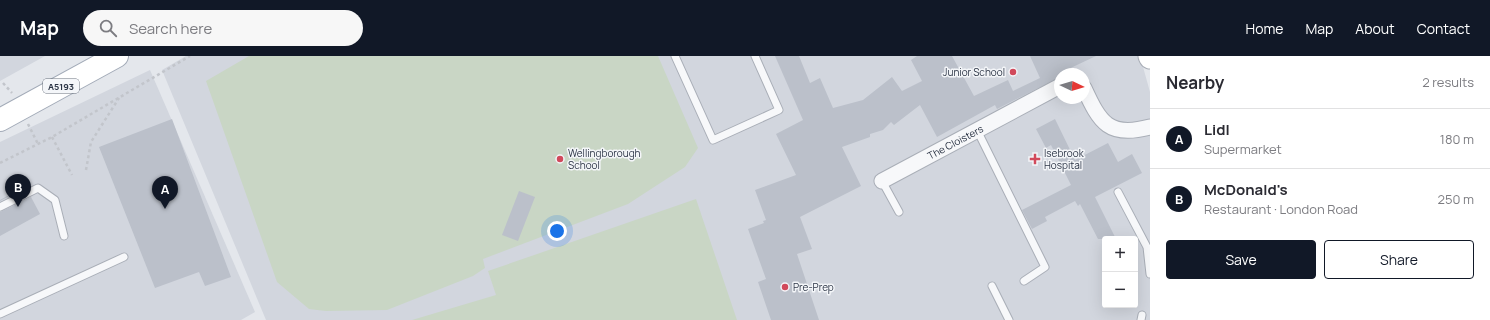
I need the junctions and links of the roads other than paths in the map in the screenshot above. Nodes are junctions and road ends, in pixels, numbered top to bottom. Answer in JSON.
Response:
{"nodes":[{"id":1,"x":118,"y":56,"type":"edge"},
{"id":2,"x":675,"y":56,"type":"edge"},
{"id":3,"x":755,"y":56,"type":"edge"},
{"id":4,"x":1054,"y":89,"type":"edge"},
{"id":5,"x":1090,"y":101,"type":"edge"},
{"id":6,"x":0,"y":120,"type":"edge"},
{"id":7,"x":1150,"y":127,"type":"edge"},
{"id":8,"x":977,"y":130,"type":"junction"},
{"id":9,"x":882,"y":181,"type":"joint"},
{"id":10,"x":1118,"y":192,"type":"dead end"},
{"id":11,"x":0,"y":206,"type":"edge"},
{"id":12,"x":899,"y":212,"type":"dead end"},
{"id":13,"x":64,"y":236,"type":"dead end"},
{"id":14,"x":1148,"y":247,"type":"edge"},
{"id":15,"x":124,"y":257,"type":"dead end"},
{"id":16,"x":1150,"y":274,"type":"edge"},
{"id":17,"x":1024,"y":281,"type":"dead end"},
{"id":18,"x":992,"y":286,"type":"dead end"},
{"id":19,"x":0,"y":314,"type":"edge"},
{"id":20,"x":1009,"y":320,"type":"edge"}],
"edges":[{"from":1,"to":6,"type":"main road","number":"A5193"},
{"from":2,"to":3,"type":"lane"},
{"from":4,"to":8,"type":"street","name":"The Cloisters"},
{"from":5,"to":7,"type":"street"},
{"from":8,"to":9,"type":"street","name":"The Cloisters"},
{"from":8,"to":17,"type":"lane"},
{"from":9,"to":12,"type":"lane","name":"The Cloisters"},
{"from":10,"to":14,"type":"lane"},
{"from":11,"to":13,"type":"lane"},
{"from":14,"to":16,"type":"lane"},
{"from":15,"to":19,"type":"lane"},
{"from":18,"to":20,"type":"lane"}]}
